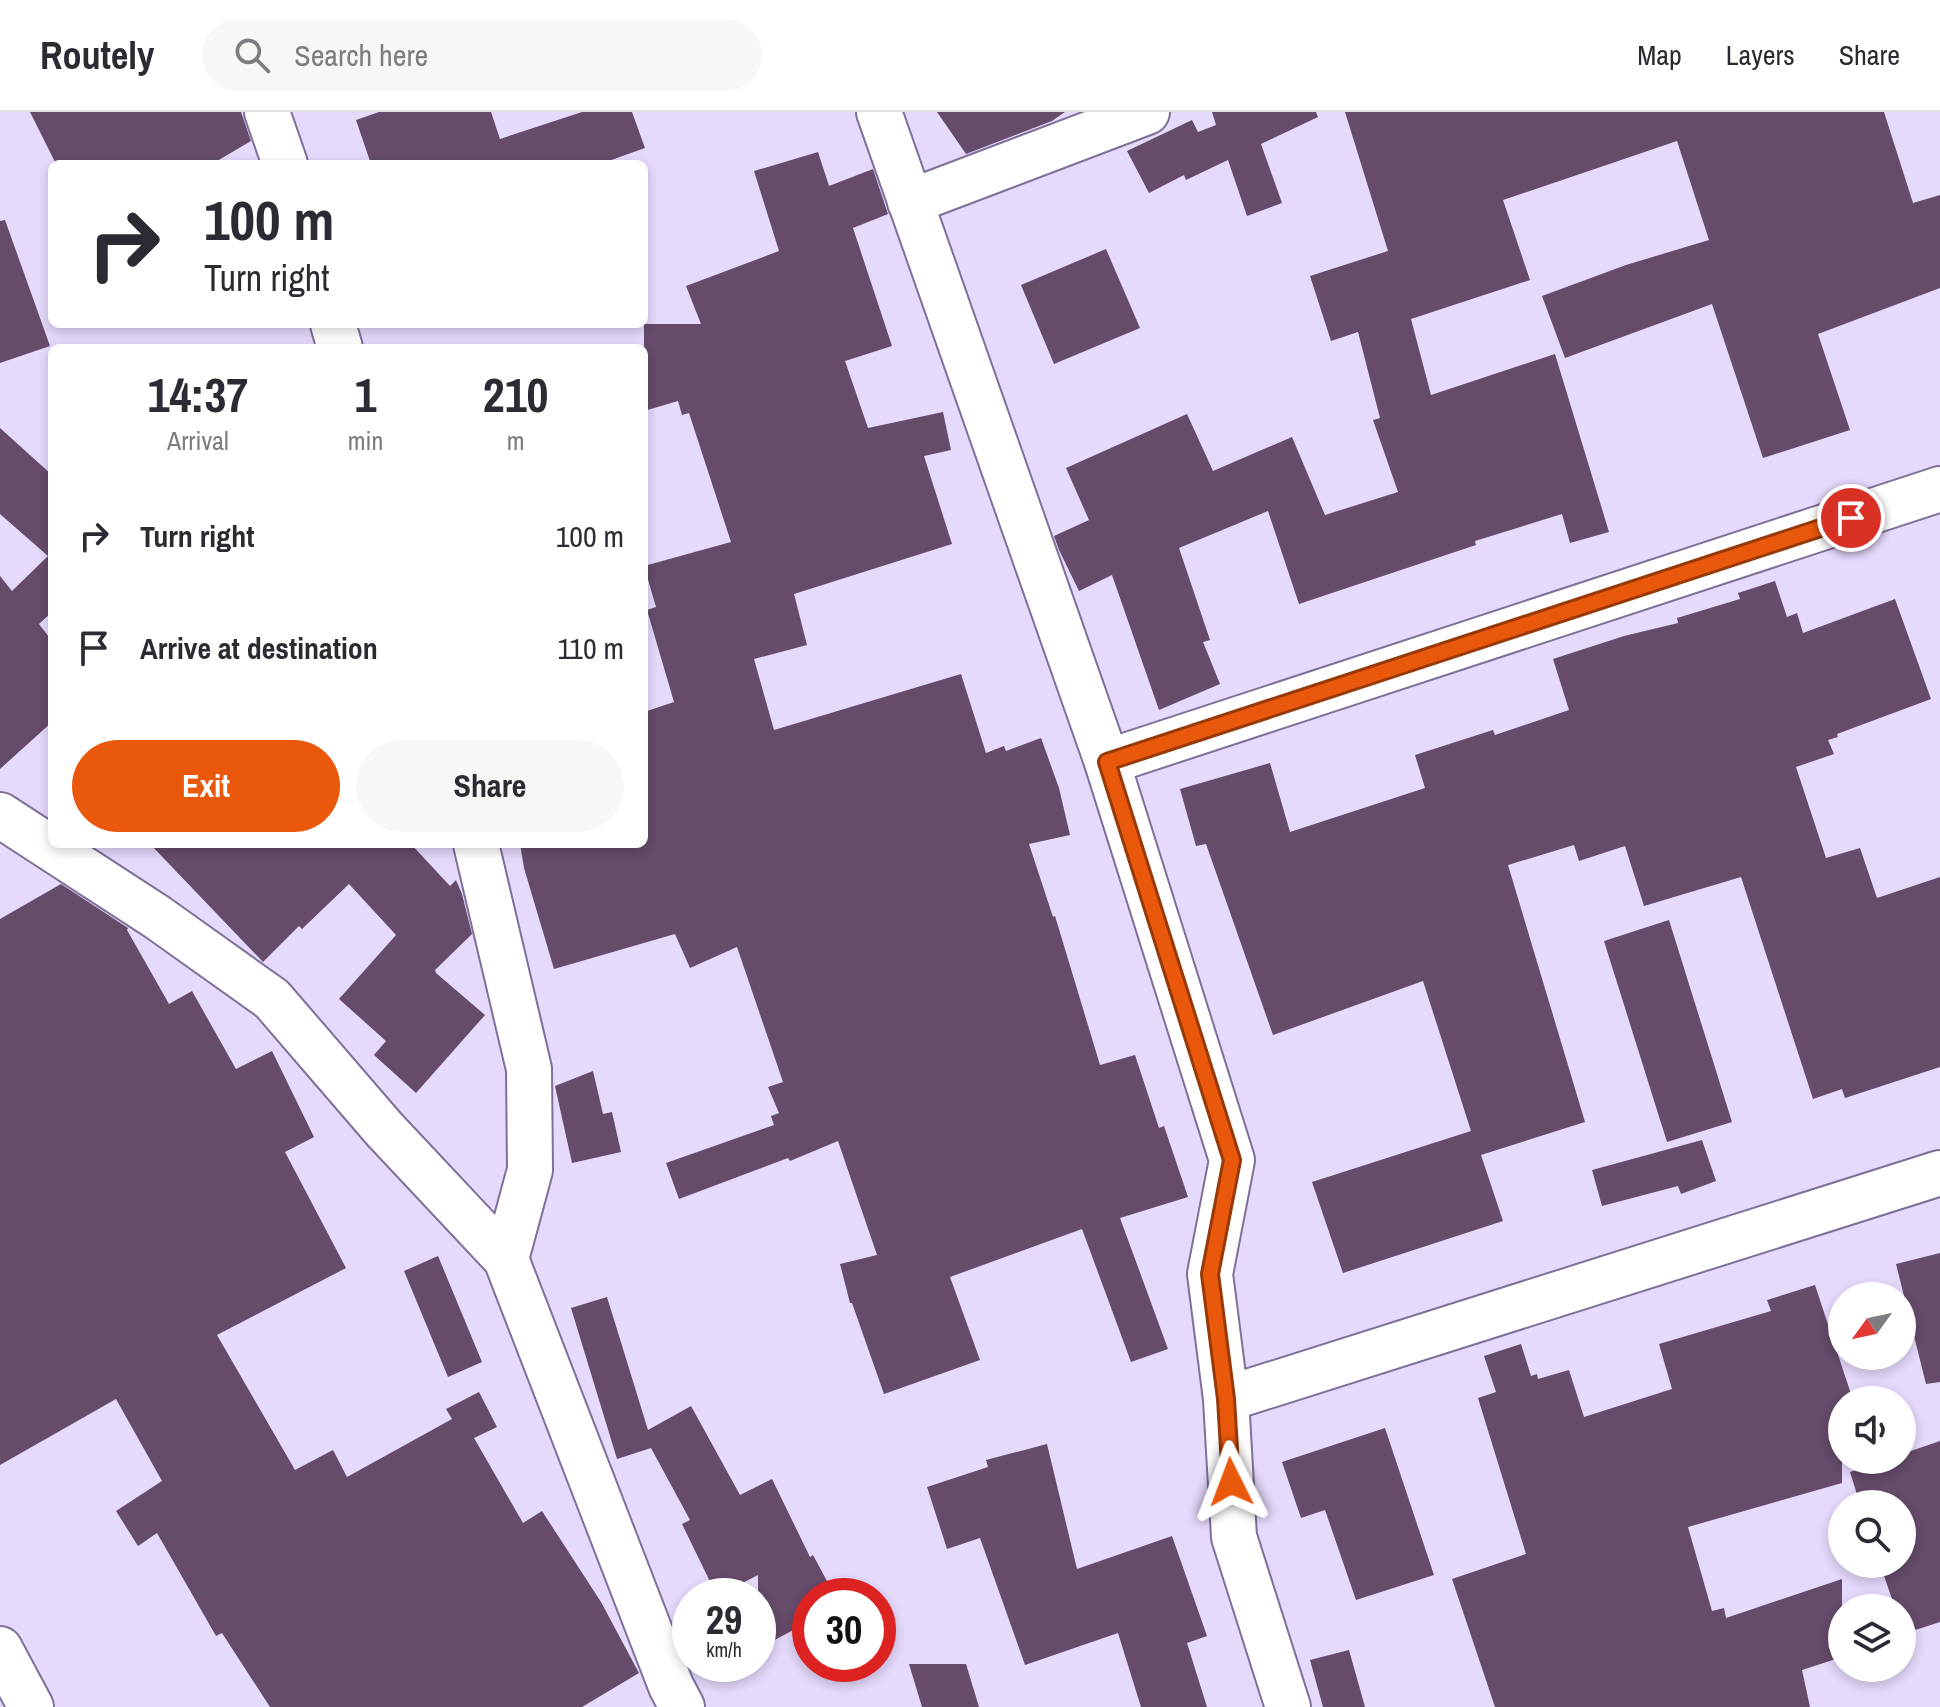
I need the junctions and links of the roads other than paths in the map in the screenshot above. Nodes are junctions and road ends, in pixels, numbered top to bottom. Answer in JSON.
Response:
{"nodes":[{"id":1,"x":267,"y":112,"type":"edge"},
{"id":2,"x":879,"y":112,"type":"edge"},
{"id":3,"x":1147,"y":112,"type":"edge"},
{"id":4,"x":284,"y":160,"type":"edge"},
{"id":5,"x":910,"y":202,"type":"junction"},
{"id":6,"x":1940,"y":489,"type":"edge"},
{"id":7,"x":1107,"y":762,"type":"junction"},
{"id":8,"x":0,"y":815,"type":"edge"},
{"id":9,"x":48,"y":846,"type":"edge"},
{"id":10,"x":51,"y":848,"type":"edge"},
{"id":11,"x":477,"y":848,"type":"edge"},
{"id":12,"x":1940,"y":1173,"type":"edge"},
{"id":13,"x":506,"y":1259,"type":"junction"},
{"id":14,"x":1226,"y":1399,"type":"junction"},
{"id":15,"x":0,"y":1649,"type":"edge"},
{"id":16,"x":31,"y":1707,"type":"edge"},
{"id":17,"x":682,"y":1707,"type":"edge"},
{"id":18,"x":1288,"y":1707,"type":"edge"}],
"edges":[{"from":1,"to":4,"type":"street"},
{"from":2,"to":5,"type":"street"},
{"from":3,"to":5,"type":"street"},
{"from":5,"to":7,"type":"street"},
{"from":6,"to":7,"type":"street"},
{"from":7,"to":14,"type":"street"},
{"from":8,"to":9,"type":"street"},
{"from":10,"to":13,"type":"street"},
{"from":11,"to":13,"type":"street"},
{"from":12,"to":14,"type":"street"},
{"from":13,"to":17,"type":"street"},
{"from":14,"to":18,"type":"street"},
{"from":15,"to":16,"type":"street"}]}
